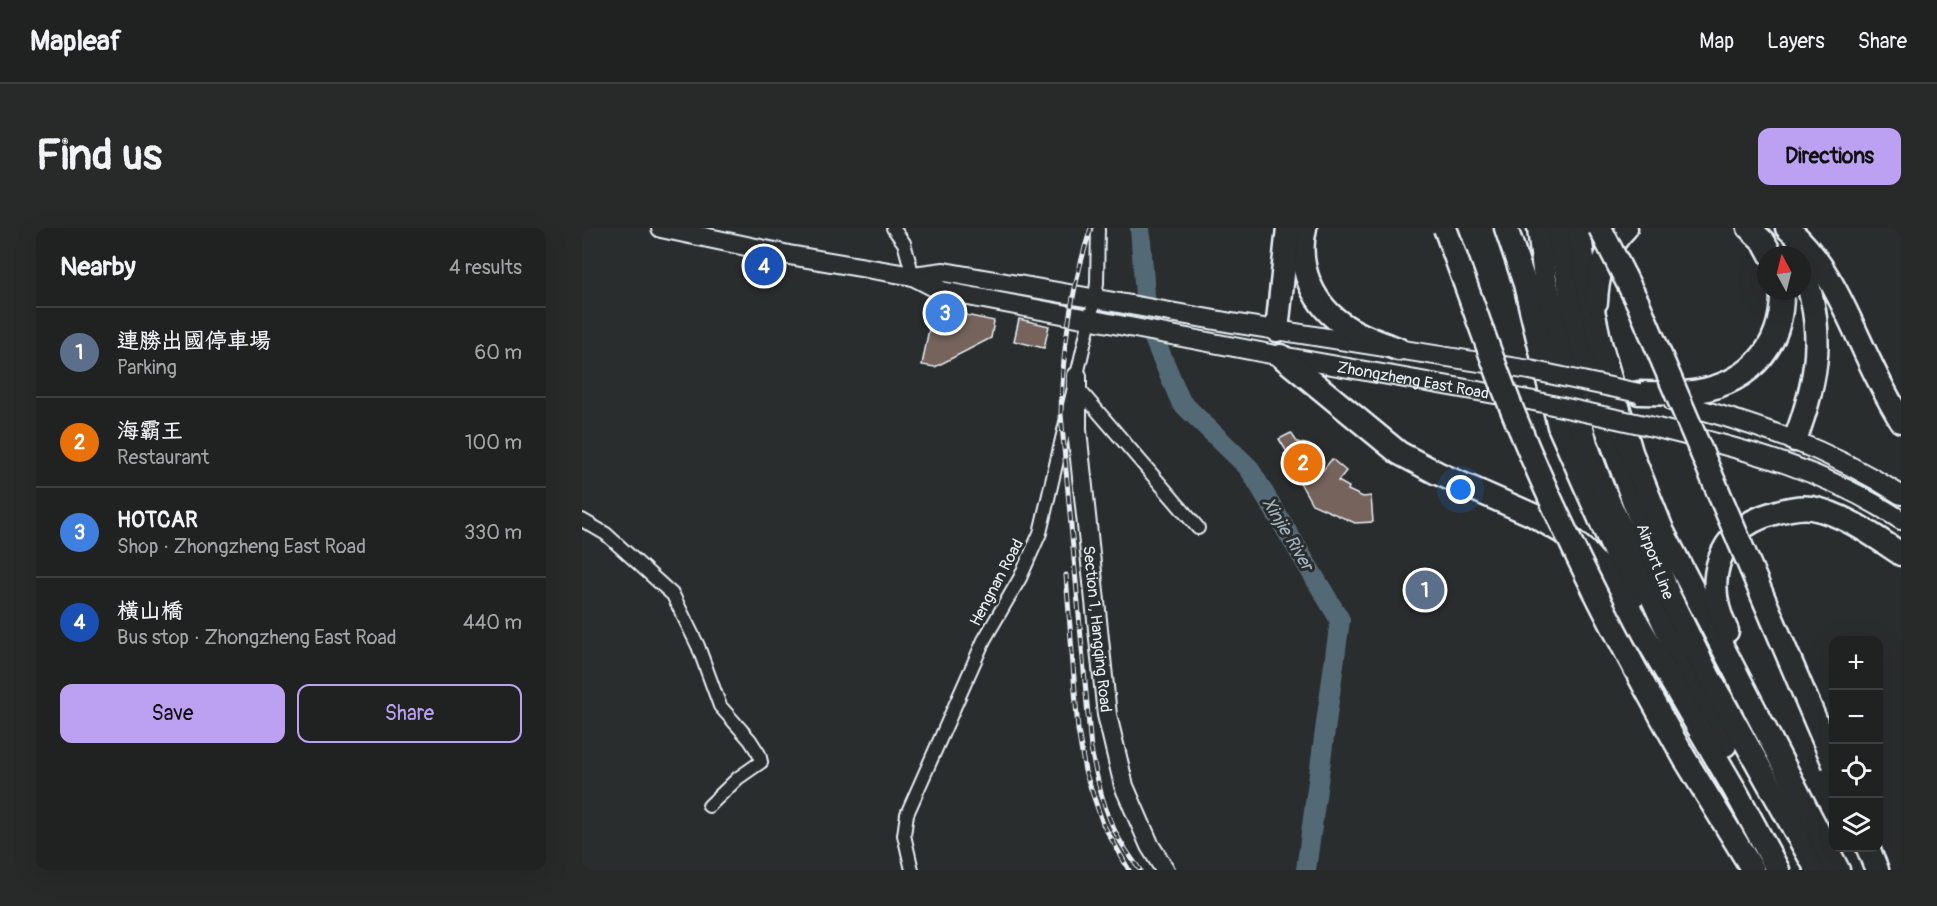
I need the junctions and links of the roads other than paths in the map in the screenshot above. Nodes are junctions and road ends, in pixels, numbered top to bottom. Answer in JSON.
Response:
{"nodes":[{"id":1,"x":661,"y":228,"type":"edge"},
{"id":2,"x":893,"y":228,"type":"edge"},
{"id":3,"x":1098,"y":228,"type":"edge"},
{"id":4,"x":1288,"y":228,"type":"edge"},
{"id":5,"x":1305,"y":228,"type":"edge"},
{"id":6,"x":1445,"y":228,"type":"edge"},
{"id":7,"x":1506,"y":228,"type":"edge"},
{"id":8,"x":1521,"y":228,"type":"edge"},
{"id":9,"x":1539,"y":228,"type":"edge"},
{"id":10,"x":1558,"y":228,"type":"edge"},
{"id":11,"x":1579,"y":228,"type":"edge"},
{"id":12,"x":1600,"y":228,"type":"edge"},
{"id":13,"x":1626,"y":228,"type":"edge"},
{"id":14,"x":1749,"y":228,"type":"edge"},
{"id":15,"x":1771,"y":228,"type":"edge"},
{"id":16,"x":1787,"y":228,"type":"edge"},
{"id":17,"x":1766,"y":246,"type":"edge"},
{"id":18,"x":1788,"y":246,"type":"edge"},
{"id":19,"x":913,"y":276,"type":"junction"},
{"id":20,"x":1811,"y":290,"type":"edge"},
{"id":21,"x":1103,"y":299,"type":"junction"},
{"id":22,"x":1781,"y":300,"type":"edge"},
{"id":23,"x":1532,"y":315,"type":"junction"},
{"id":24,"x":1099,"y":321,"type":"junction"},
{"id":25,"x":1596,"y":325,"type":"junction"},
{"id":26,"x":1277,"y":330,"type":"junction"},
{"id":27,"x":1398,"y":349,"type":"junction"},
{"id":28,"x":1278,"y":355,"type":"junction"},
{"id":29,"x":1077,"y":381,"type":"junction"},
{"id":30,"x":1639,"y":393,"type":"junction"},
{"id":31,"x":1901,"y":421,"type":"edge"},
{"id":32,"x":1795,"y":440,"type":"junction"},
{"id":33,"x":1787,"y":462,"type":"junction"},
{"id":34,"x":1901,"y":495,"type":"edge"},
{"id":35,"x":582,"y":520,"type":"edge"},
{"id":36,"x":1901,"y":520,"type":"edge"},
{"id":37,"x":1198,"y":528,"type":"dead end"},
{"id":38,"x":1901,"y":554,"type":"edge"},
{"id":39,"x":1673,"y":682,"type":"junction"},
{"id":40,"x":1829,"y":755,"type":"edge"},
{"id":41,"x":1794,"y":783,"type":"junction"},
{"id":42,"x":709,"y":806,"type":"dead end"},
{"id":43,"x":1870,"y":852,"type":"edge"},
{"id":44,"x":912,"y":870,"type":"edge"},
{"id":45,"x":1165,"y":870,"type":"edge"},
{"id":46,"x":1753,"y":870,"type":"edge"},
{"id":47,"x":1778,"y":870,"type":"edge"},
{"id":48,"x":1788,"y":870,"type":"edge"},
{"id":49,"x":1817,"y":870,"type":"edge"},
{"id":50,"x":1838,"y":870,"type":"edge"},
{"id":51,"x":1877,"y":870,"type":"edge"}],
"edges":[{"from":1,"to":19,"type":"main road","name":"Zhongzheng East Road"},
{"from":2,"to":19,"type":"street"},
{"from":3,"to":21,"type":"street","name":"Hengnan Road"},
{"from":4,"to":26,"type":"highway"},
{"from":5,"to":27,"type":"highway"},
{"from":6,"to":46,"type":"highway","bridge":true},
{"from":7,"to":23,"type":"highway"},
{"from":8,"to":23,"type":"highway"},
{"from":9,"to":48,"type":"highway","name":"Airport Line"},
{"from":10,"to":49,"type":"highway","name":"Airport Line"},
{"from":11,"to":25,"type":"highway"},
{"from":12,"to":40,"type":"highway","bridge":true},
{"from":13,"to":25,"type":"highway"},
{"from":14,"to":17,"type":"highway"},
{"from":15,"to":18,"type":"highway"},
{"from":16,"to":31,"type":"highway"},
{"from":19,"to":21,"type":"main road","name":"Zhongzheng East Road"},
{"from":19,"to":24,"type":"main road","name":"Zhongzheng East Road"},
{"from":20,"to":32,"type":"highway"},
{"from":21,"to":24,"type":"street","name":"Hengnan Road"},
{"from":21,"to":26,"type":"main road","name":"Zhongzheng East Road"},
{"from":22,"to":30,"type":"highway"},
{"from":23,"to":39,"type":"highway"},
{"from":24,"to":28,"type":"main road","name":"Zhongzheng East Road"},
{"from":24,"to":29,"type":"street","name":"Hengnan Road"},
{"from":25,"to":41,"type":"highway"},
{"from":26,"to":27,"type":"main road","name":"Zhongzheng East Road"},
{"from":26,"to":28,"type":"main road"},
{"from":27,"to":30,"type":"main road","name":"Zhongzheng East Road","bridge":true},
{"from":28,"to":33,"type":"main road","name":"Zhongzheng East Road","bridge":true},
{"from":28,"to":39,"type":"highway"},
{"from":29,"to":37,"type":"street"},
{"from":29,"to":44,"type":"street","name":"Hengnan Road"},
{"from":29,"to":45,"type":"main road","name":"Section 1, Hangqing Road"},
{"from":30,"to":32,"type":"main road","name":"Zhongzheng East Road"},
{"from":32,"to":33,"type":"main road"},
{"from":32,"to":34,"type":"main road","name":"Zhongzheng East Road"},
{"from":33,"to":36,"type":"main road","name":"Zhongzheng East Road"},
{"from":35,"to":42,"type":"street"},
{"from":38,"to":41,"type":"highway"},
{"from":39,"to":47,"type":"highway"},
{"from":41,"to":50,"type":"highway"},
{"from":43,"to":51,"type":"highway"}]}
